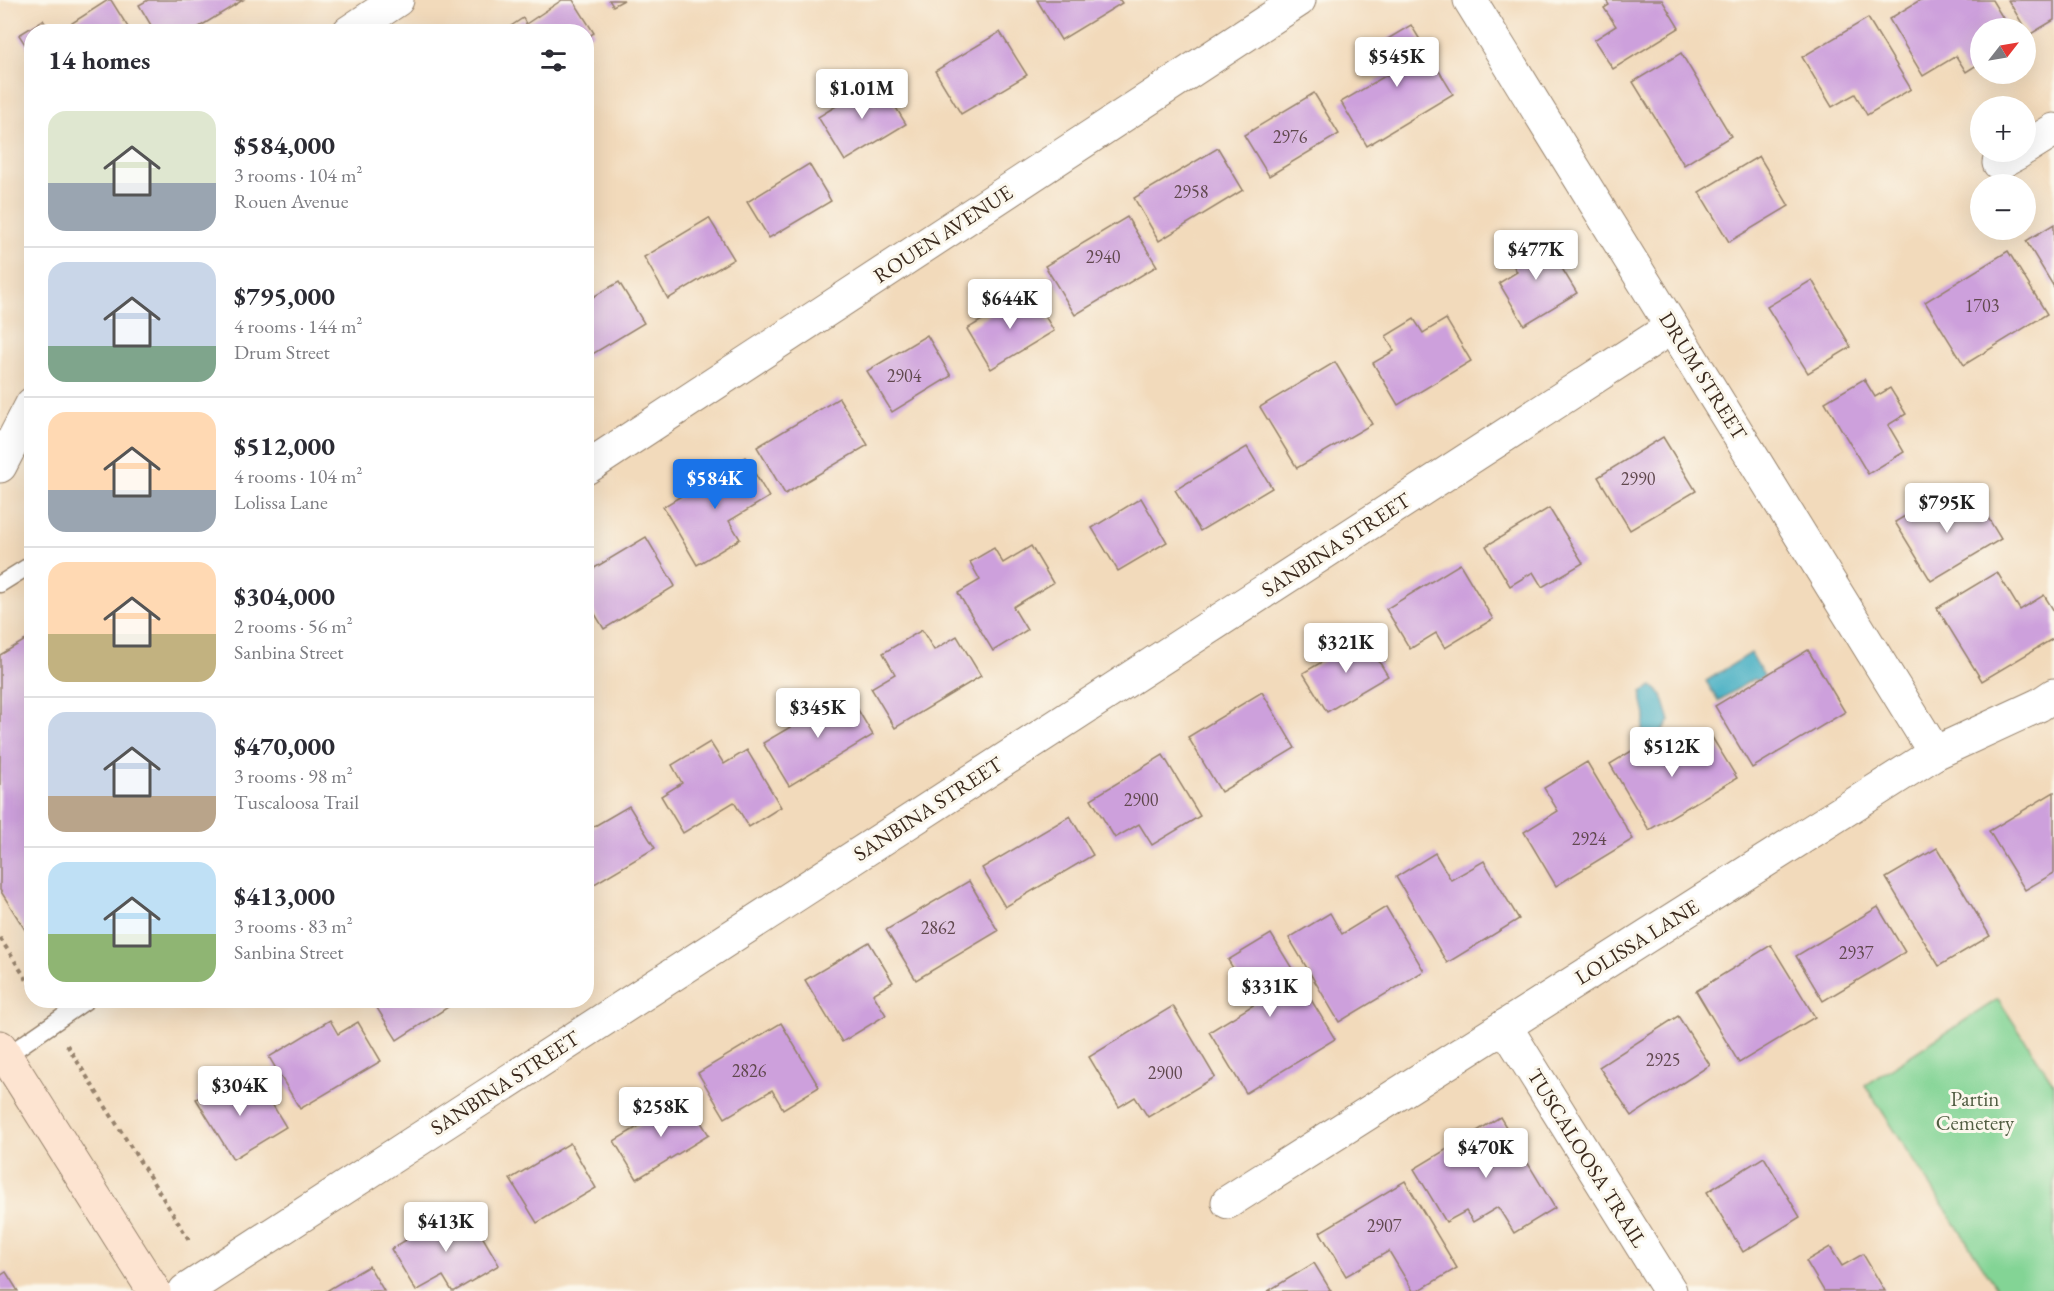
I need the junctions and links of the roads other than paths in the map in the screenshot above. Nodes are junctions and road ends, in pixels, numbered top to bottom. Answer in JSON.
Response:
{"nodes":[{"id":1,"x":397,"y":0,"type":"edge"},
{"id":2,"x":1299,"y":0,"type":"edge"},
{"id":3,"x":1470,"y":0,"type":"edge"},
{"id":4,"x":361,"y":24,"type":"edge"},
{"id":5,"x":2054,"y":130,"type":"edge"},
{"id":6,"x":2036,"y":141,"type":"edge"},
{"id":7,"x":1672,"y":327,"type":"junction"},
{"id":8,"x":24,"y":420,"type":"edge"},
{"id":9,"x":594,"y":463,"type":"edge"},
{"id":10,"x":0,"y":466,"type":"edge"},
{"id":11,"x":24,"y":569,"type":"edge"},
{"id":12,"x":0,"y":584,"type":"edge"},
{"id":13,"x":2054,"y":695,"type":"edge"},
{"id":14,"x":1935,"y":753,"type":"junction"},
{"id":15,"x":76,"y":1008,"type":"edge"},
{"id":16,"x":1505,"y":1026,"type":"junction"},
{"id":17,"x":3,"y":1051,"type":"edge"},
{"id":18,"x":1228,"y":1202,"type":"dead end"},
{"id":19,"x":154,"y":1291,"type":"edge"},
{"id":20,"x":185,"y":1291,"type":"edge"},
{"id":21,"x":1670,"y":1291,"type":"edge"}],
"edges":[{"from":1,"to":4,"type":"street"},
{"from":2,"to":9,"type":"street","name":"ROUEN AVENUE"},
{"from":3,"to":7,"type":"street","name":"DRUM STREET"},
{"from":5,"to":6,"type":"street"},
{"from":7,"to":14,"type":"street","name":"DRUM STREET"},
{"from":7,"to":20,"type":"street","name":"SANBINA STREET"},
{"from":8,"to":10,"type":"street"},
{"from":11,"to":12,"type":"lane"},
{"from":13,"to":14,"type":"street","name":"LOLISSA LANE"},
{"from":14,"to":16,"type":"street","name":"LOLISSA LANE"},
{"from":15,"to":17,"type":"lane"},
{"from":16,"to":18,"type":"street","name":"LOLISSA LANE"},
{"from":16,"to":21,"type":"street","name":"TUSCALOOSA TRAIL"},
{"from":17,"to":19,"type":"main road"}]}
